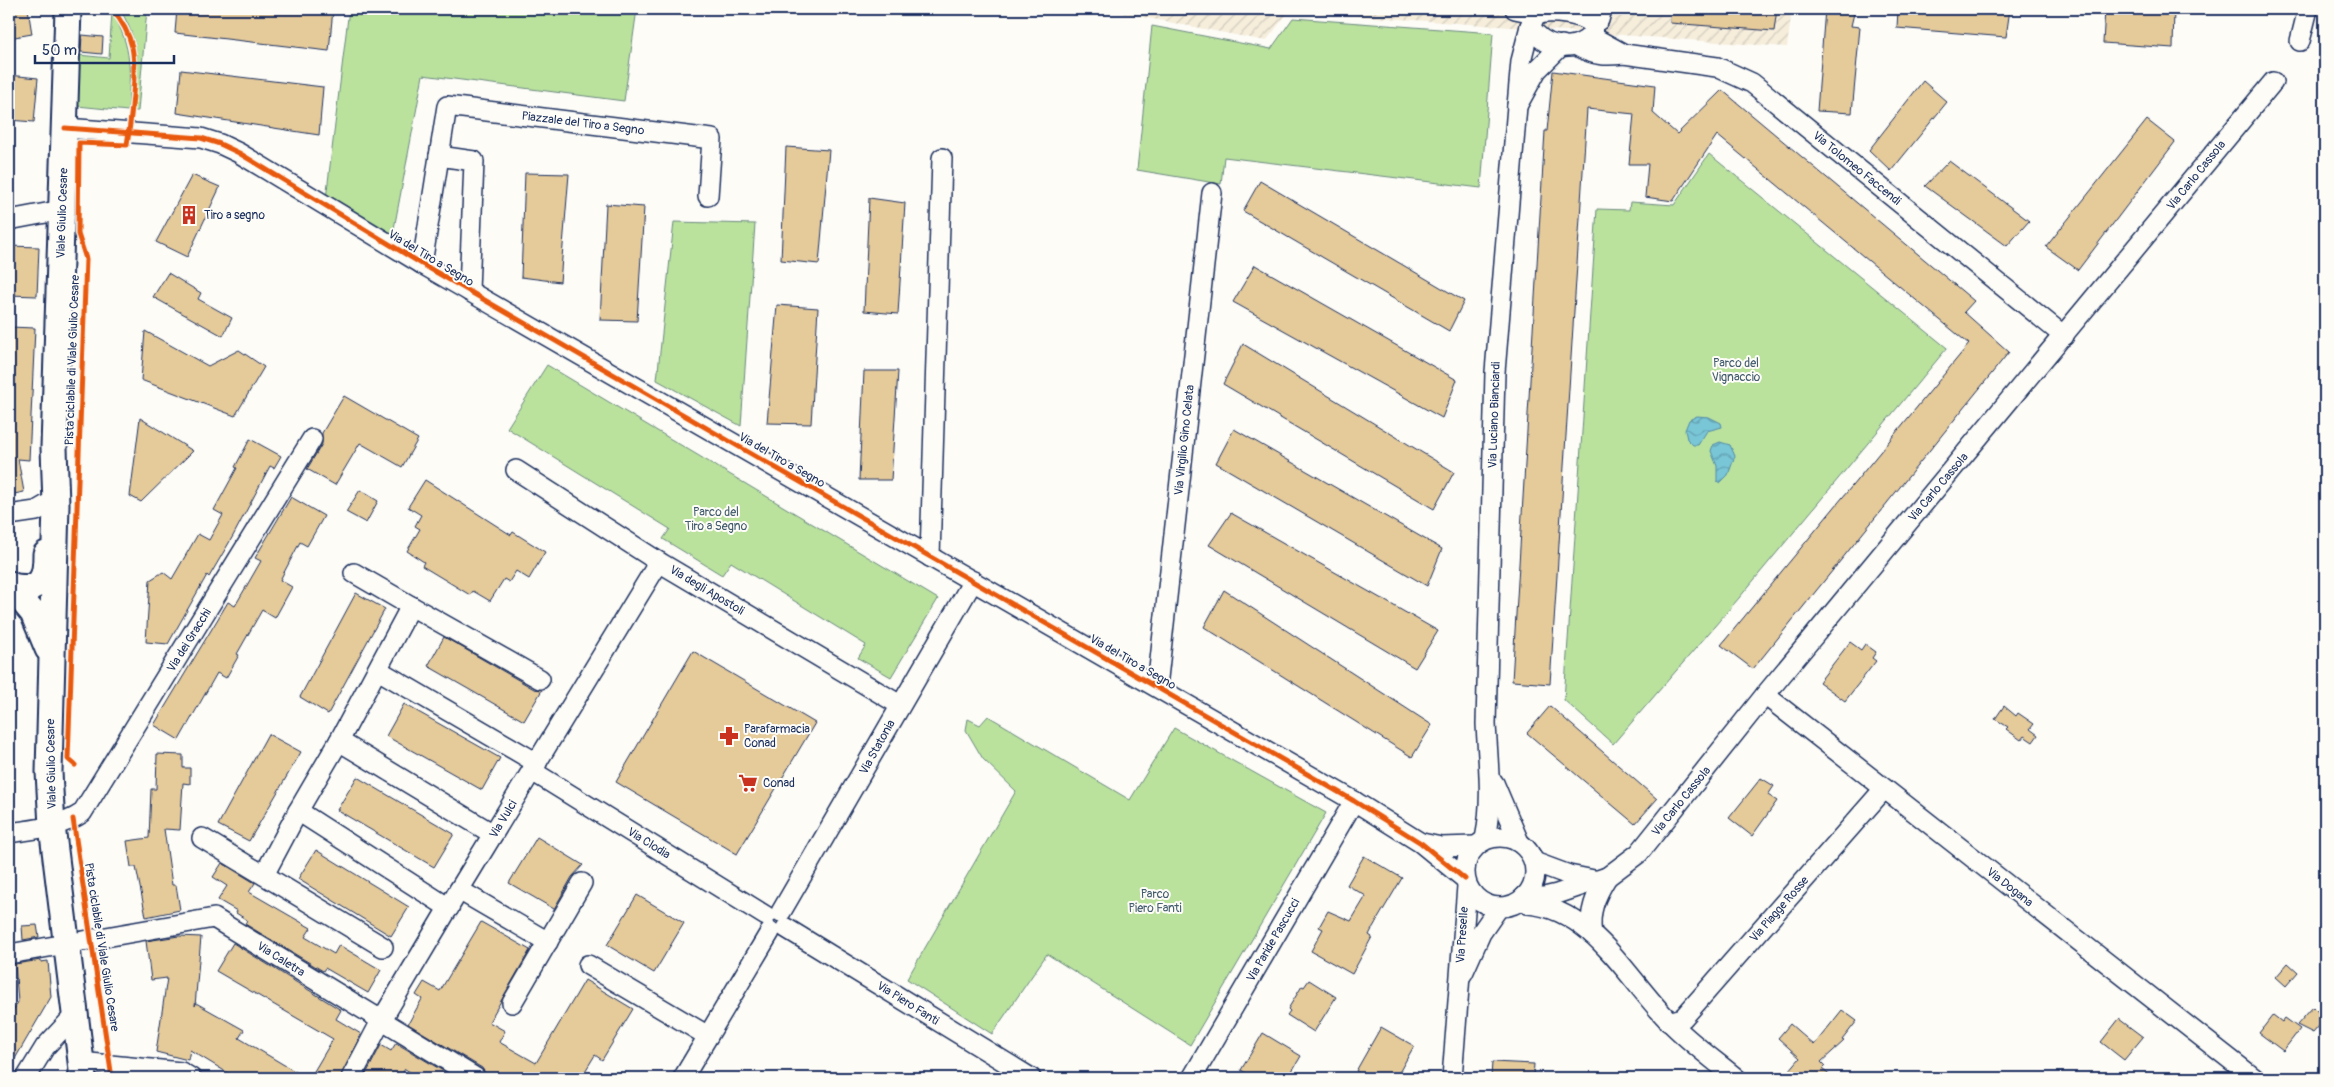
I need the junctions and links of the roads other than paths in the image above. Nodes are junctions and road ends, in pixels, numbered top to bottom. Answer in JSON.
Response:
{"nodes":[{"id":1,"x":68,"y":9,"type":"edge"},
{"id":2,"x":1515,"y":9,"type":"edge"},
{"id":3,"x":2308,"y":9,"type":"edge"},
{"id":4,"x":1535,"y":20,"type":"junction"},
{"id":5,"x":1583,"y":26,"type":"edge"},
{"id":6,"x":2300,"y":41,"type":"dead end"},
{"id":7,"x":2273,"y":82,"type":"dead end"},
{"id":8,"x":1517,"y":106,"type":"junction"},
{"id":9,"x":65,"y":128,"type":"junction"},
{"id":10,"x":439,"y":156,"type":"junction"},
{"id":11,"x":942,"y":158,"type":"dead end"},
{"id":12,"x":1212,"y":193,"type":"dead end"},
{"id":13,"x":708,"y":196,"type":"dead end"},
{"id":14,"x":62,"y":210,"type":"junction"},
{"id":15,"x":9,"y":220,"type":"edge"},
{"id":16,"x":422,"y":264,"type":"junction"},
{"id":17,"x":469,"y":291,"type":"junction"},
{"id":18,"x":2064,"y":336,"type":"junction"},
{"id":19,"x":312,"y":439,"type":"dead end"},
{"id":20,"x":54,"y":448,"type":"junction"},
{"id":21,"x":516,"y":470,"type":"dead end"},
{"id":22,"x":48,"y":504,"type":"junction"},
{"id":23,"x":9,"y":515,"type":"edge"},
{"id":24,"x":930,"y":557,"type":"junction"},
{"id":25,"x":659,"y":562,"type":"junction"},
{"id":26,"x":354,"y":573,"type":"dead end"},
{"id":27,"x":972,"y":581,"type":"junction"},
{"id":28,"x":10,"y":585,"type":"edge"},
{"id":29,"x":411,"y":606,"type":"junction"},
{"id":30,"x":52,"y":663,"type":"junction"},
{"id":31,"x":378,"y":670,"type":"junction"},
{"id":32,"x":540,"y":679,"type":"dead end"},
{"id":33,"x":1157,"y":687,"type":"junction"},
{"id":34,"x":1765,"y":695,"type":"junction"},
{"id":35,"x":900,"y":705,"type":"junction"},
{"id":36,"x":339,"y":741,"type":"junction"},
{"id":37,"x":535,"y":767,"type":"junction"},
{"id":38,"x":1491,"y":773,"type":"junction"},
{"id":39,"x":1884,"y":789,"type":"junction"},
{"id":40,"x":1354,"y":801,"type":"junction"},
{"id":41,"x":298,"y":811,"type":"junction"},
{"id":42,"x":52,"y":826,"type":"junction"},
{"id":43,"x":9,"y":833,"type":"edge"},
{"id":44,"x":493,"y":834,"type":"junction"},
{"id":45,"x":202,"y":838,"type":"dead end"},
{"id":46,"x":1480,"y":842,"type":"junction"},
{"id":47,"x":1519,"y":842,"type":"junction"},
{"id":48,"x":1421,"y":843,"type":"junction"},
{"id":49,"x":1534,"y":862,"type":"junction"},
{"id":50,"x":264,"y":875,"type":"junction"},
{"id":51,"x":1600,"y":879,"type":"junction"},
{"id":52,"x":1466,"y":882,"type":"junction"},
{"id":53,"x":582,"y":883,"type":"dead end"},
{"id":54,"x":459,"y":890,"type":"junction"},
{"id":55,"x":1514,"y":902,"type":"junction"},
{"id":56,"x":449,"y":908,"type":"junction"},
{"id":57,"x":776,"y":922,"type":"junction"},
{"id":58,"x":1592,"y":934,"type":"junction"},
{"id":59,"x":548,"y":942,"type":"junction"},
{"id":60,"x":65,"y":944,"type":"junction"},
{"id":61,"x":383,"y":947,"type":"dead end"},
{"id":62,"x":9,"y":954,"type":"edge"},
{"id":63,"x":588,"y":966,"type":"dead end"},
{"id":64,"x":1458,"y":984,"type":"junction"},
{"id":65,"x":512,"y":1003,"type":"dead end"},
{"id":66,"x":74,"y":1016,"type":"junction"},
{"id":67,"x":381,"y":1021,"type":"junction"},
{"id":68,"x":1669,"y":1022,"type":"junction"},
{"id":69,"x":708,"y":1036,"type":"junction"},
{"id":70,"x":81,"y":1070,"type":"edge"},
{"id":71,"x":26,"y":1078,"type":"edge"},
{"id":72,"x":191,"y":1078,"type":"edge"},
{"id":73,"x":351,"y":1078,"type":"edge"},
{"id":74,"x":476,"y":1078,"type":"edge"},
{"id":75,"x":683,"y":1078,"type":"edge"},
{"id":76,"x":1031,"y":1078,"type":"edge"},
{"id":77,"x":1192,"y":1078,"type":"edge"},
{"id":78,"x":1452,"y":1078,"type":"edge"},
{"id":79,"x":1736,"y":1078,"type":"edge"},
{"id":80,"x":2254,"y":1078,"type":"edge"}],
"edges":[{"from":1,"to":9,"type":"main road","name":"Viale Giulio Cesare"},
{"from":2,"to":4,"type":"street"},
{"from":3,"to":6,"type":"street"},
{"from":4,"to":5,"type":"street"},
{"from":4,"to":5,"type":"street"},
{"from":4,"to":8,"type":"street","name":"Via Luciano Bianciardi"},
{"from":5,"to":8,"type":"street","name":"Via Luciano Bianciardi"},
{"from":5,"to":18,"type":"street","name":"Via Tolomeo Faccendi"},
{"from":7,"to":18,"type":"street","name":"Via Carlo Cassola"},
{"from":8,"to":38,"type":"street","name":"Via Luciano Bianciardi"},
{"from":9,"to":14,"type":"main road","name":"Viale Giulio Cesare"},
{"from":9,"to":16,"type":"street","name":"Via del Tiro a Segno"},
{"from":10,"to":13,"type":"street","name":"Piazzale del Tiro a Segno"},
{"from":10,"to":16,"type":"street","name":"Piazzale del Tiro a Segno"},
{"from":10,"to":17,"type":"street"},
{"from":11,"to":24,"type":"street"},
{"from":12,"to":33,"type":"street","name":"Via Virgilio Gino Celata"},
{"from":14,"to":15,"type":"street"},
{"from":14,"to":20,"type":"main road","name":"Viale Giulio Cesare"},
{"from":16,"to":17,"type":"street","name":"Via del Tiro a Segno"},
{"from":17,"to":24,"type":"street","name":"Via del Tiro a Segno"},
{"from":18,"to":34,"type":"street","name":"Via Carlo Cassola"},
{"from":19,"to":42,"type":"street","name":"Via dei Gracchi"},
{"from":20,"to":22,"type":"main road","name":"Viale Giulio Cesare"},
{"from":20,"to":30,"type":"main road","name":"Viale Giulio Cesare"},
{"from":21,"to":25,"type":"street","name":"Via degli Apostoli"},
{"from":22,"to":23,"type":"street"},
{"from":22,"to":28,"type":"main road","name":"Viale Giulio Cesare"},
{"from":24,"to":27,"type":"street","name":"Via del Tiro a Segno"},
{"from":25,"to":35,"type":"street","name":"Via degli Apostoli"},
{"from":25,"to":37,"type":"street","name":"Via Vulci"},
{"from":26,"to":29,"type":"street"},
{"from":27,"to":33,"type":"street","name":"Via del Tiro a Segno"},
{"from":27,"to":35,"type":"street","name":"Via Statonia"},
{"from":28,"to":30,"type":"main road"},
{"from":29,"to":31,"type":"street"},
{"from":29,"to":32,"type":"street"},
{"from":30,"to":42,"type":"main road","name":"Viale Giulio Cesare"},
{"from":31,"to":36,"type":"street"},
{"from":31,"to":37,"type":"street","name":"Via Clodia"},
{"from":33,"to":40,"type":"street","name":"Via del Tiro a Segno"},
{"from":34,"to":39,"type":"street","name":"Via Dogana"},
{"from":34,"to":51,"type":"street","name":"Via Carlo Cassola"},
{"from":35,"to":57,"type":"street","name":"Via Statonia"},
{"from":36,"to":41,"type":"street"},
{"from":36,"to":44,"type":"street"},
{"from":37,"to":44,"type":"street","name":"Via Vulci"},
{"from":37,"to":57,"type":"street","name":"Via Clodia"},
{"from":38,"to":46,"type":"street"},
{"from":38,"to":47,"type":"street"},
{"from":39,"to":68,"type":"street","name":"Via Piagge Rosse"},
{"from":39,"to":80,"type":"street","name":"Via Dogana"},
{"from":40,"to":48,"type":"street","name":"Via del Tiro a Segno"},
{"from":40,"to":77,"type":"street","name":"Via Paride Pascucci"},
{"from":41,"to":50,"type":"street"},
{"from":41,"to":56,"type":"street"},
{"from":42,"to":43,"type":"street","name":"Via dei Gracchi"},
{"from":42,"to":60,"type":"main road","name":"Viale Giulio Cesare"},
{"from":44,"to":54,"type":"street","name":"Via Vulci"},
{"from":45,"to":50,"type":"street"},
{"from":46,"to":47,"type":"street"},
{"from":46,"to":48,"type":"street","name":"Via del Tiro a Segno"},
{"from":46,"to":52,"type":"street"},
{"from":47,"to":49,"type":"street"},
{"from":48,"to":52,"type":"street","name":"Via del Tiro a Segno"},
{"from":49,"to":51,"type":"street"},
{"from":49,"to":55,"type":"street"},
{"from":50,"to":61,"type":"street"},
{"from":51,"to":55,"type":"street","name":"Via Carlo Cassola"},
{"from":51,"to":58,"type":"street"},
{"from":52,"to":55,"type":"street"},
{"from":52,"to":64,"type":"street","name":"Via Preselle"},
{"from":53,"to":59,"type":"street"},
{"from":54,"to":56,"type":"street","name":"Via Vulci"},
{"from":54,"to":59,"type":"street"},
{"from":55,"to":58,"type":"street"},
{"from":55,"to":64,"type":"street","name":"Via Preselle"},
{"from":56,"to":67,"type":"street","name":"Via Vulci"},
{"from":57,"to":69,"type":"street","name":"Via Statonia"},
{"from":57,"to":76,"type":"street","name":"Via Piero Fanti"},
{"from":58,"to":68,"type":"street"},
{"from":59,"to":65,"type":"street"},
{"from":60,"to":62,"type":"street","name":"Via Caletra"},
{"from":60,"to":66,"type":"main road","name":"Viale Giulio Cesare"},
{"from":60,"to":67,"type":"street","name":"Via Caletra"},
{"from":63,"to":69,"type":"street"},
{"from":64,"to":78,"type":"street","name":"Via Preselle"},
{"from":66,"to":70,"type":"main road","name":"Viale Giulio Cesare"},
{"from":66,"to":71,"type":"street"},
{"from":67,"to":73,"type":"street","name":"Via Vulci"},
{"from":67,"to":74,"type":"street","name":"Via Caletra"},
{"from":68,"to":79,"type":"street"},
{"from":69,"to":75,"type":"street","name":"Via Statonia"},
{"from":70,"to":72,"type":"street"}]}
